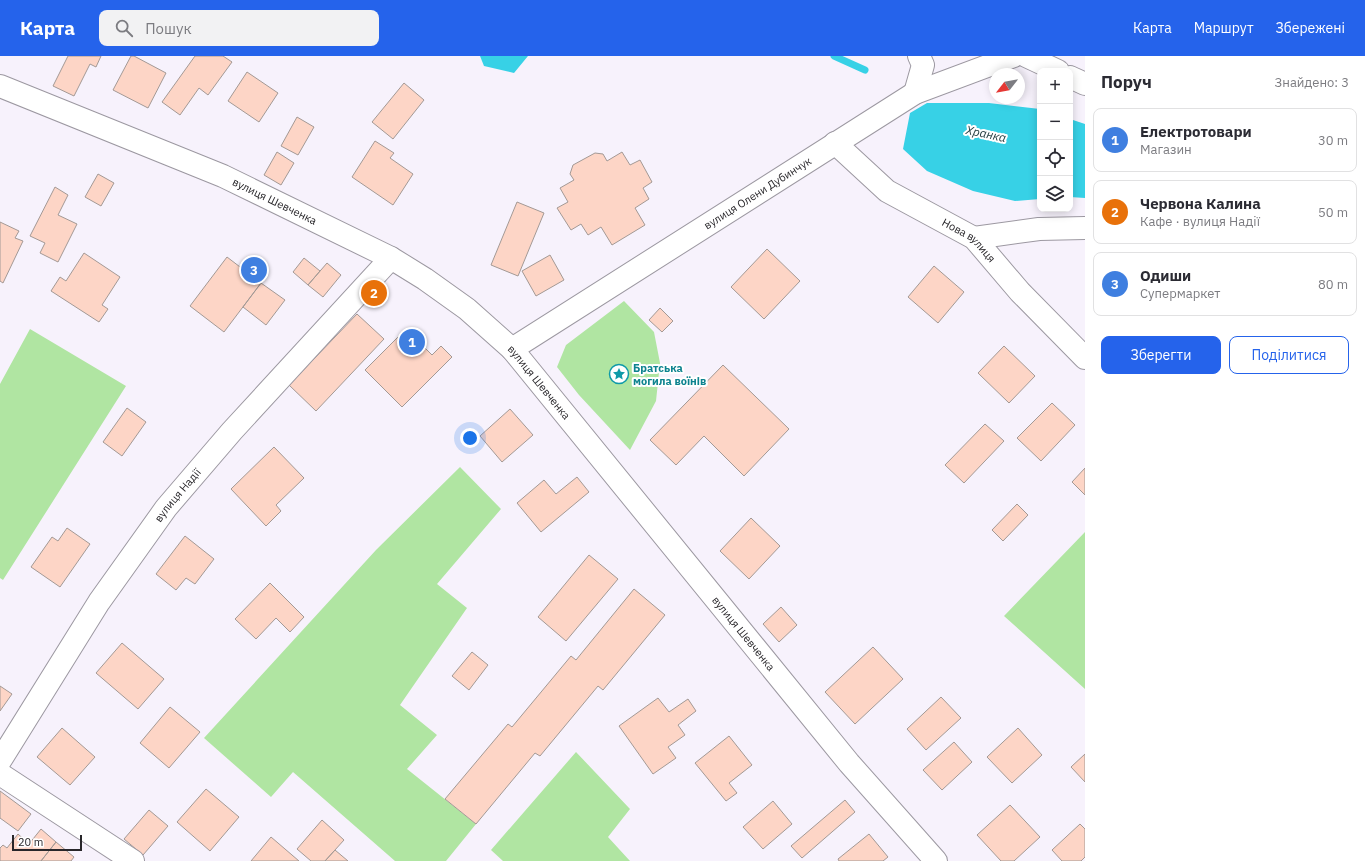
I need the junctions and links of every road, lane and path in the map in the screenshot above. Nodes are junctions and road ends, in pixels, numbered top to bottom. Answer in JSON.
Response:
{"nodes":[{"id":1,"x":919,"y":56,"type":"edge"},
{"id":2,"x":1014,"y":56,"type":"edge"},
{"id":3,"x":1026,"y":56,"type":"edge"},
{"id":4,"x":1052,"y":68,"type":"edge"},
{"id":5,"x":1073,"y":78,"type":"edge"},
{"id":6,"x":1085,"y":84,"type":"edge"},
{"id":7,"x":0,"y":86,"type":"edge"},
{"id":8,"x":915,"y":93,"type":"junction"},
{"id":9,"x":835,"y":143,"type":"junction"},
{"id":10,"x":1085,"y":228,"type":"edge"},
{"id":11,"x":974,"y":238,"type":"junction"},
{"id":12,"x":391,"y":258,"type":"junction"},
{"id":13,"x":512,"y":349,"type":"junction"},
{"id":14,"x":1085,"y":358,"type":"edge"},
{"id":15,"x":0,"y":761,"type":"edge"},
{"id":16,"x":0,"y":774,"type":"edge"},
{"id":17,"x":133,"y":861,"type":"edge"},
{"id":18,"x":936,"y":861,"type":"edge"}],
"edges":[{"from":1,"to":8,"type":"street"},
{"from":2,"to":8,"type":"street","name":"вулиця Олени Дубинчук"},
{"from":3,"to":4,"type":"street"},
{"from":5,"to":6,"type":"street"},
{"from":7,"to":12,"type":"street","name":"вулиця Шевченка"},
{"from":8,"to":9,"type":"street","name":"вулиця Олени Дубинчук"},
{"from":9,"to":11,"type":"street","name":"Нова вулиця"},
{"from":9,"to":13,"type":"street","name":"вулиця Олени Дубинчук"},
{"from":10,"to":11,"type":"street"},
{"from":11,"to":14,"type":"street","name":"Нова вулиця"},
{"from":12,"to":13,"type":"street","name":"вулиця Шевченка"},
{"from":12,"to":15,"type":"street","name":"вулиця Надії"},
{"from":13,"to":18,"type":"street","name":"вулиця Шевченка"},
{"from":16,"to":17,"type":"street"}]}
